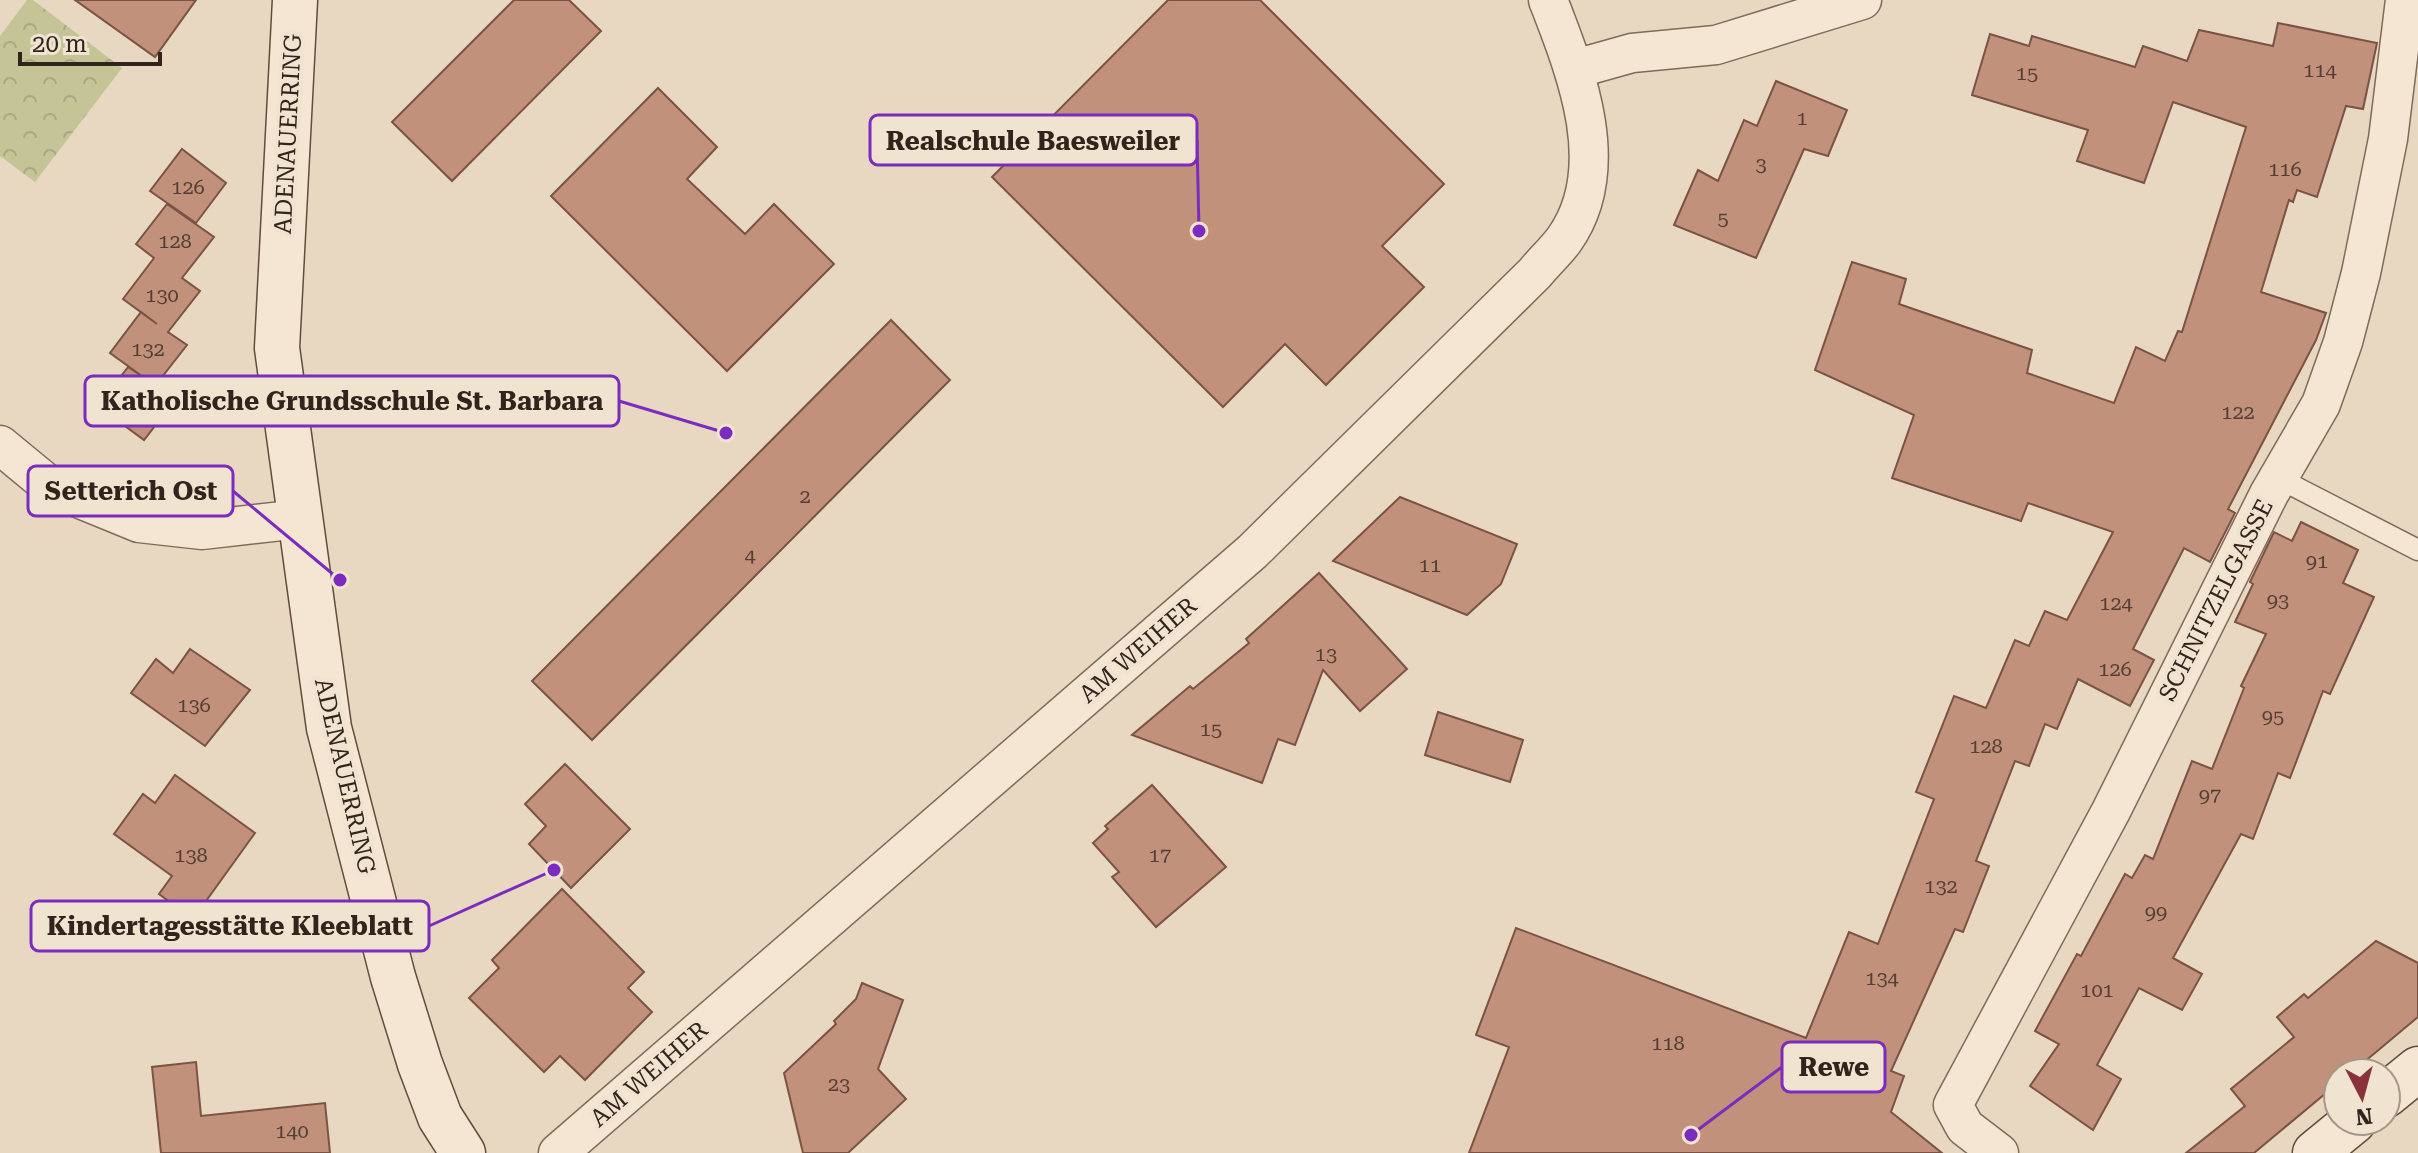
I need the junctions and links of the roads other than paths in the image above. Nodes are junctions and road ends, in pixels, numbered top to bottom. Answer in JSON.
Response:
{"nodes":[{"id":1,"x":295,"y":0,"type":"edge"},
{"id":2,"x":1548,"y":0,"type":"edge"},
{"id":3,"x":1862,"y":0,"type":"edge"},
{"id":4,"x":2405,"y":0,"type":"edge"},
{"id":5,"x":1575,"y":69,"type":"junction"},
{"id":6,"x":0,"y":445,"type":"edge"},
{"id":7,"x":2278,"y":478,"type":"junction"},
{"id":8,"x":300,"y":519,"type":"junction"},
{"id":9,"x":2418,"y":550,"type":"edge"},
{"id":10,"x":2418,"y":1069,"type":"edge"},
{"id":11,"x":2402,"y":1082,"type":"edge"},
{"id":12,"x":2334,"y":1137,"type":"edge"},
{"id":13,"x":463,"y":1153,"type":"edge"},
{"id":14,"x":558,"y":1153,"type":"edge"},
{"id":15,"x":1999,"y":1153,"type":"edge"},
{"id":16,"x":2315,"y":1153,"type":"edge"}],
"edges":[{"from":1,"to":8,"type":"street","name":"ADENAUERRING"},
{"from":2,"to":5,"type":"street","name":"AM WEIHER"},
{"from":3,"to":5,"type":"street"},
{"from":4,"to":7,"type":"street","name":"SCHNITZELGASSE"},
{"from":5,"to":14,"type":"street","name":"AM WEIHER"},
{"from":6,"to":8,"type":"street"},
{"from":7,"to":9,"type":"lane"},
{"from":7,"to":15,"type":"street","name":"SCHNITZELGASSE"},
{"from":8,"to":13,"type":"street","name":"ADENAUERRING"},
{"from":10,"to":11,"type":"street"},
{"from":12,"to":16,"type":"street"}]}
